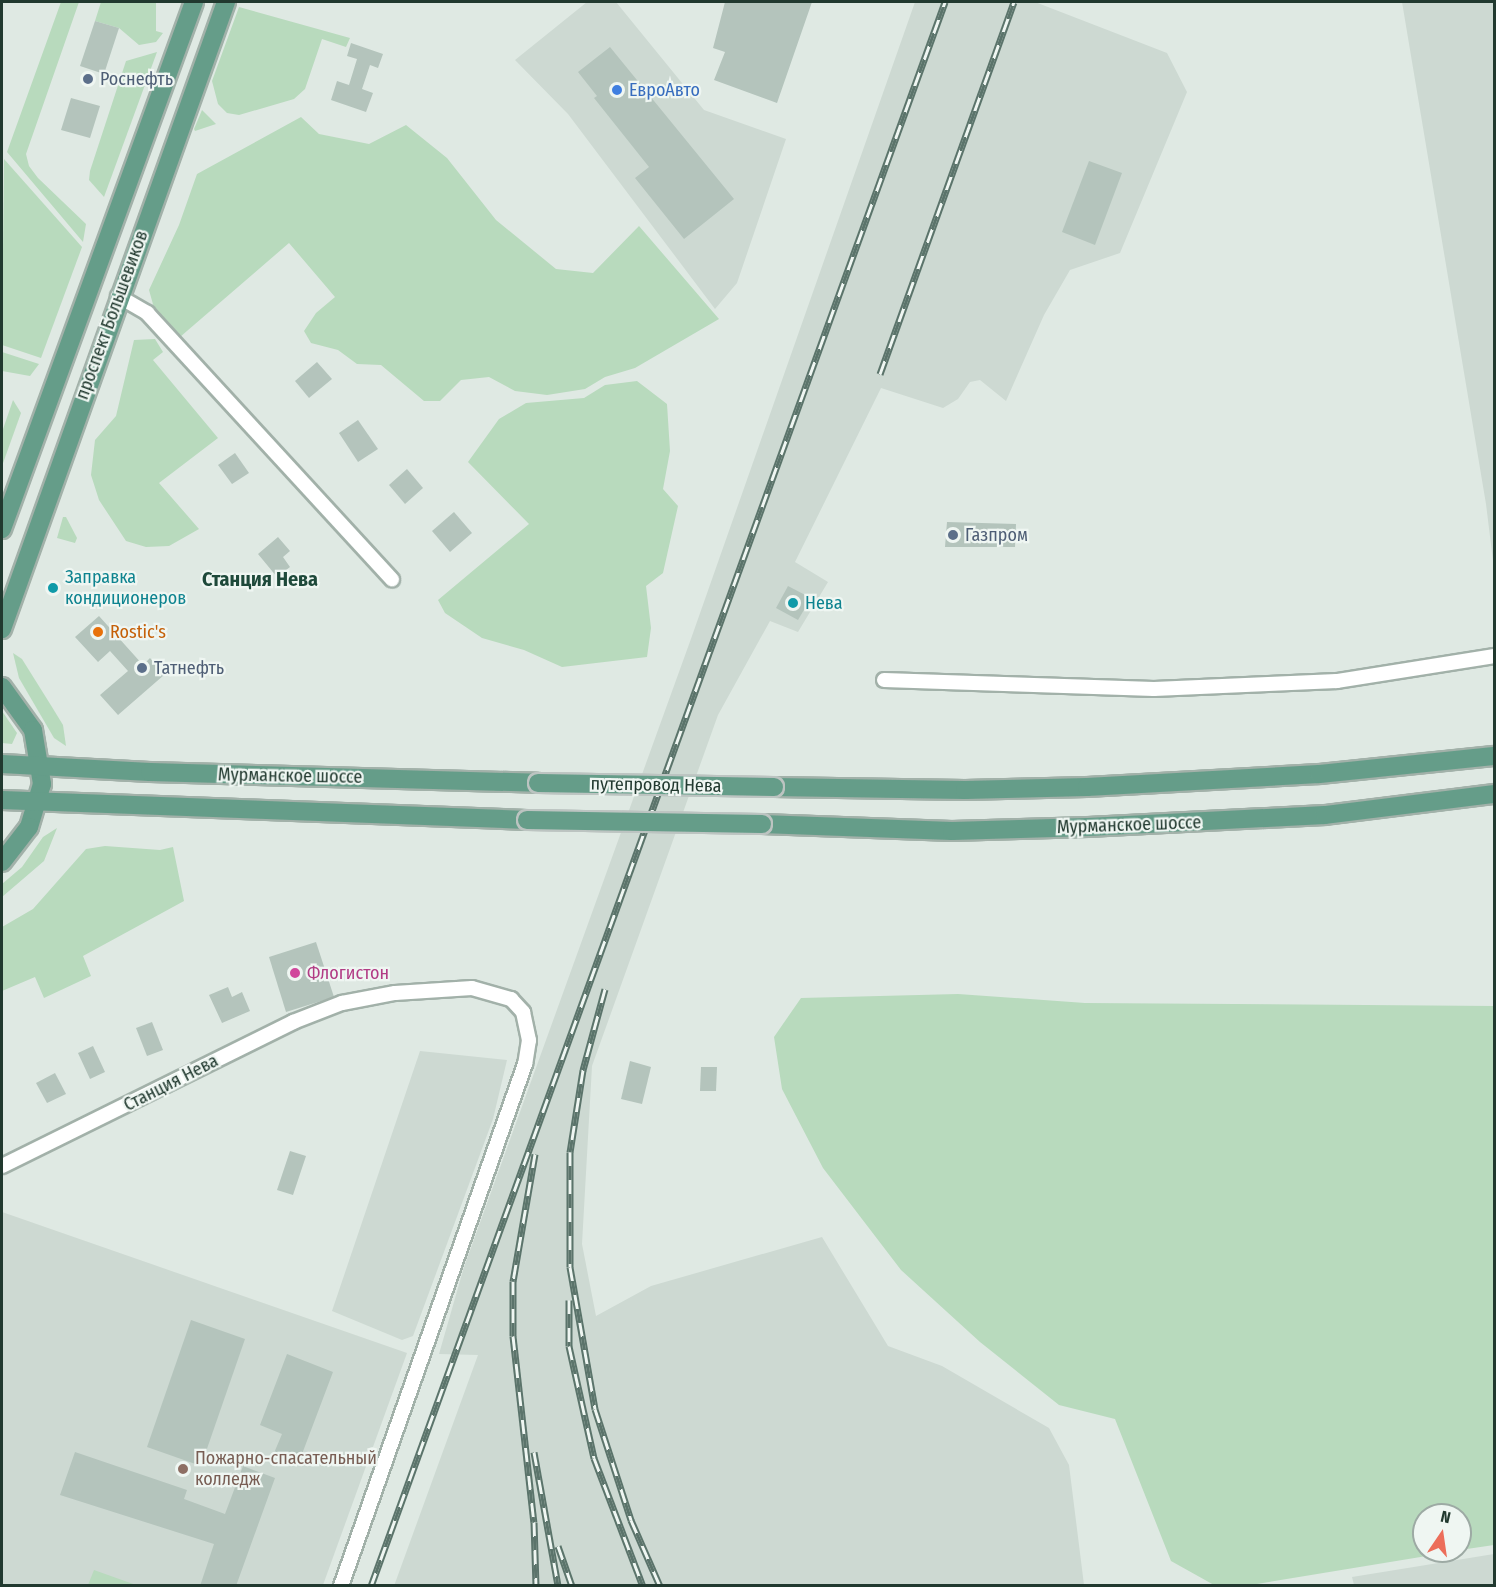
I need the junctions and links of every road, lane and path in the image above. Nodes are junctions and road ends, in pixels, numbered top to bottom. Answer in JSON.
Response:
{"nodes":[{"id":1,"x":194,"y":2,"type":"edge"},
{"id":2,"x":226,"y":2,"type":"edge"},
{"id":3,"x":118,"y":296,"type":"junction"},
{"id":4,"x":2,"y":529,"type":"edge"},
{"id":5,"x":392,"y":579,"type":"dead end"},
{"id":6,"x":2,"y":629,"type":"edge"},
{"id":7,"x":1494,"y":656,"type":"edge"},
{"id":8,"x":884,"y":680,"type":"dead end"},
{"id":9,"x":2,"y":687,"type":"edge"},
{"id":10,"x":1494,"y":756,"type":"edge"},
{"id":11,"x":2,"y":764,"type":"edge"},
{"id":12,"x":42,"y":766,"type":"junction"},
{"id":13,"x":538,"y":783,"type":"joint"},
{"id":14,"x":1494,"y":794,"type":"edge"},
{"id":15,"x":2,"y":800,"type":"edge"},
{"id":16,"x":39,"y":802,"type":"junction"},
{"id":17,"x":527,"y":820,"type":"joint"},
{"id":18,"x":762,"y":824,"type":"joint"},
{"id":19,"x":2,"y":862,"type":"edge"},
{"id":20,"x":2,"y":1166,"type":"edge"},
{"id":21,"x":341,"y":1586,"type":"edge"}],
"edges":[{"from":1,"to":4,"type":"main road","name":"проспект Большевиков"},
{"from":2,"to":3,"type":"main road","name":"проспект Большевиков"},
{"from":3,"to":5,"type":"street"},
{"from":3,"to":6,"type":"main road","name":"проспект Большевиков"},
{"from":7,"to":8,"type":"street"},
{"from":9,"to":12,"type":"main road"},
{"from":10,"to":13,"type":"main road","name":"путепровод Нева","bridge":true},
{"from":11,"to":12,"type":"main road","name":"Мурманское шоссе"},
{"from":12,"to":13,"type":"main road","name":"Мурманское шоссе"},
{"from":12,"to":16,"type":"main road"},
{"from":14,"to":18,"type":"main road","name":"Мурманское шоссе"},
{"from":15,"to":16,"type":"main road","name":"Мурманское шоссе"},
{"from":16,"to":17,"type":"main road","name":"Мурманское шоссе"},
{"from":16,"to":19,"type":"main road"},
{"from":17,"to":18,"type":"main road","name":"путепровод Нева","bridge":true},
{"from":20,"to":21,"type":"street","name":"Станция Нева"}]}
